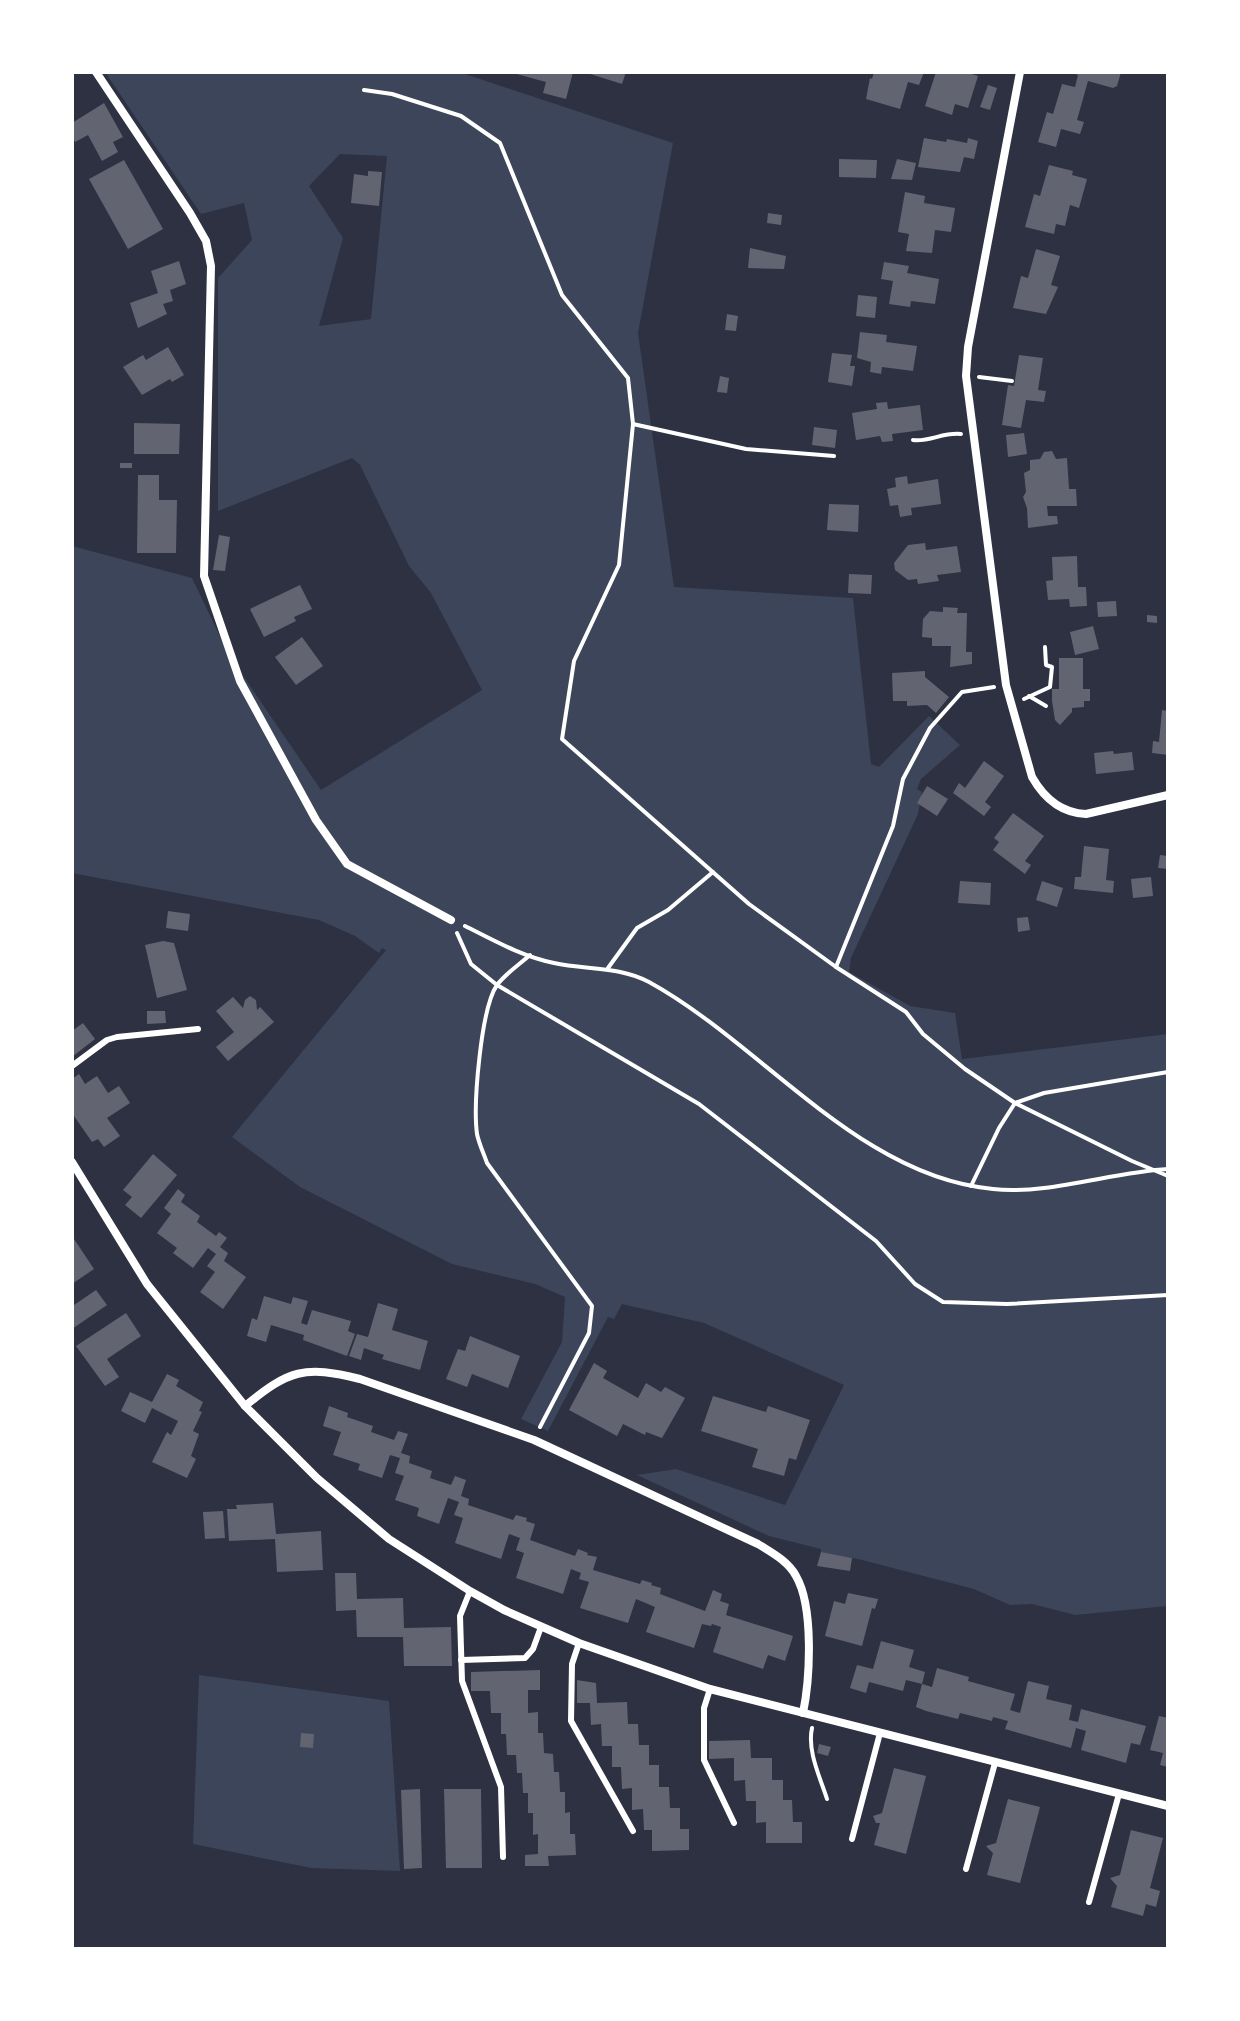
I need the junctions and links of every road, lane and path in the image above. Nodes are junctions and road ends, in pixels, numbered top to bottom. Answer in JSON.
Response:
{"nodes":[{"id":1,"x":96,"y":72,"type":"edge"},
{"id":2,"x":1020,"y":72,"type":"edge"},
{"id":3,"x":364,"y":90,"type":"dead end"},
{"id":4,"x":966,"y":376,"type":"junction"},
{"id":5,"x":1012,"y":381,"type":"dead end"},
{"id":6,"x":633,"y":424,"type":"junction"},
{"id":7,"x":973,"y":434,"type":"junction"},
{"id":8,"x":913,"y":440,"type":"dead end"},
{"id":9,"x":834,"y":456,"type":"dead end"},
{"id":10,"x":1045,"y":647,"type":"dead end"},
{"id":11,"x":1006,"y":685,"type":"junction"},
{"id":12,"x":1029,"y":696,"type":"junction"},
{"id":13,"x":1010,"y":706,"type":"junction"},
{"id":14,"x":1046,"y":706,"type":"dead end"},
{"id":15,"x":1168,"y":795,"type":"edge"},
{"id":16,"x":713,"y":872,"type":"junction"},
{"id":17,"x":451,"y":920,"type":"junction"},
{"id":18,"x":530,"y":955,"type":"junction"},
{"id":19,"x":836,"y":967,"type":"junction"},
{"id":20,"x":608,"y":968,"type":"junction"},
{"id":21,"x":497,"y":985,"type":"junction"},
{"id":22,"x":198,"y":1029,"type":"dead end"},
{"id":23,"x":72,"y":1066,"type":"edge"},
{"id":24,"x":1168,"y":1072,"type":"edge"},
{"id":25,"x":1015,"y":1103,"type":"junction"},
{"id":26,"x":72,"y":1162,"type":"edge"},
{"id":27,"x":1168,"y":1169,"type":"edge"},
{"id":28,"x":1153,"y":1170,"type":"junction"},
{"id":29,"x":1168,"y":1176,"type":"edge"},
{"id":30,"x":971,"y":1186,"type":"junction"},
{"id":31,"x":1168,"y":1295,"type":"edge"},
{"id":32,"x":245,"y":1406,"type":"junction"},
{"id":33,"x":534,"y":1440,"type":"junction"},
{"id":34,"x":470,"y":1591,"type":"junction"},
{"id":35,"x":541,"y":1627,"type":"junction"},
{"id":36,"x":579,"y":1643,"type":"junction"},
{"id":37,"x":461,"y":1660,"type":"junction"},
{"id":38,"x":710,"y":1689,"type":"junction"},
{"id":39,"x":803,"y":1713,"type":"junction"},
{"id":40,"x":816,"y":1716,"type":"junction"},
{"id":41,"x":880,"y":1733,"type":"junction"},
{"id":42,"x":995,"y":1763,"type":"junction"},
{"id":43,"x":1119,"y":1794,"type":"junction"},
{"id":44,"x":827,"y":1799,"type":"dead end"},
{"id":45,"x":1168,"y":1806,"type":"edge"},
{"id":46,"x":734,"y":1823,"type":"dead end"},
{"id":47,"x":633,"y":1831,"type":"dead end"},
{"id":48,"x":852,"y":1839,"type":"dead end"},
{"id":49,"x":503,"y":1857,"type":"dead end"},
{"id":50,"x":966,"y":1869,"type":"dead end"},
{"id":51,"x":1089,"y":1902,"type":"dead end"}],
"edges":[{"from":1,"to":17,"type":"street"},
{"from":2,"to":4,"type":"street"},
{"from":3,"to":6,"type":"path"},
{"from":4,"to":5,"type":"path"},
{"from":4,"to":7,"type":"street"},
{"from":6,"to":9,"type":"path"},
{"from":6,"to":16,"type":"path"},
{"from":7,"to":8,"type":"path"},
{"from":7,"to":11,"type":"street"},
{"from":10,"to":12,"type":"path"},
{"from":11,"to":13,"type":"street"},
{"from":11,"to":19,"type":"path"},
{"from":12,"to":13,"type":"path"},
{"from":12,"to":14,"type":"path"},
{"from":13,"to":15,"type":"street"},
{"from":16,"to":19,"type":"path"},
{"from":16,"to":20,"type":"path"},
{"from":17,"to":18,"type":"path"},
{"from":17,"to":21,"type":"path"},
{"from":18,"to":20,"type":"path"},
{"from":18,"to":21,"type":"path"},
{"from":19,"to":25,"type":"path"},
{"from":20,"to":30,"type":"path"},
{"from":21,"to":31,"type":"path"},
{"from":21,"to":33,"type":"path"},
{"from":22,"to":23,"type":"lane"},
{"from":24,"to":25,"type":"path"},
{"from":25,"to":28,"type":"path"},
{"from":25,"to":30,"type":"path"},
{"from":26,"to":32,"type":"street"},
{"from":27,"to":28,"type":"path"},
{"from":28,"to":29,"type":"path"},
{"from":28,"to":30,"type":"path"},
{"from":32,"to":33,"type":"street"},
{"from":32,"to":34,"type":"street"},
{"from":33,"to":39,"type":"street"},
{"from":34,"to":35,"type":"street"},
{"from":34,"to":37,"type":"lane"},
{"from":35,"to":36,"type":"street"},
{"from":35,"to":37,"type":"lane"},
{"from":36,"to":38,"type":"street"},
{"from":36,"to":47,"type":"lane"},
{"from":37,"to":49,"type":"lane"},
{"from":38,"to":39,"type":"street"},
{"from":38,"to":46,"type":"lane"},
{"from":39,"to":40,"type":"street"},
{"from":40,"to":41,"type":"street"},
{"from":40,"to":44,"type":"path"},
{"from":41,"to":42,"type":"street"},
{"from":41,"to":48,"type":"lane"},
{"from":42,"to":43,"type":"street"},
{"from":42,"to":50,"type":"lane"},
{"from":43,"to":45,"type":"street"},
{"from":43,"to":51,"type":"lane"}]}
